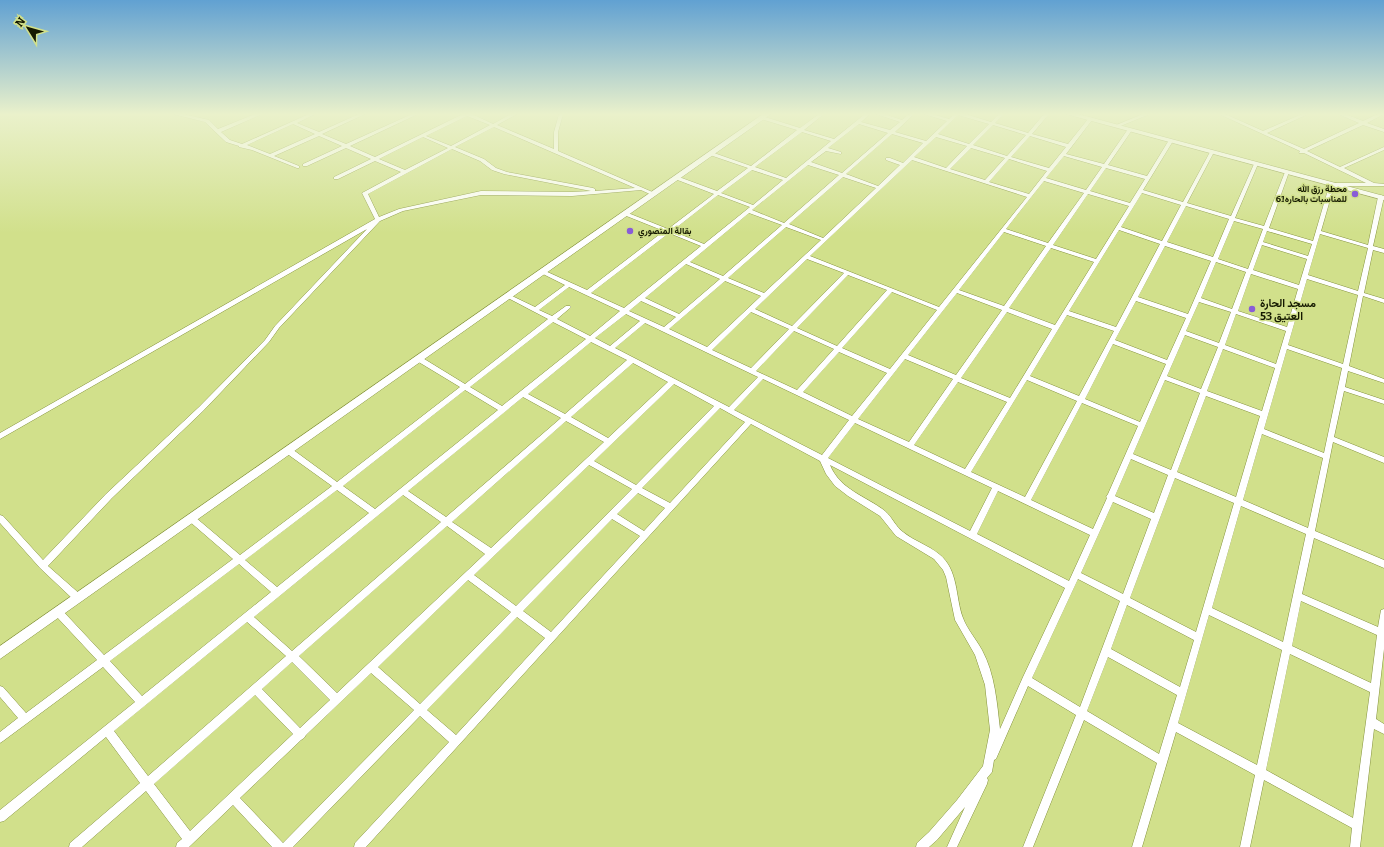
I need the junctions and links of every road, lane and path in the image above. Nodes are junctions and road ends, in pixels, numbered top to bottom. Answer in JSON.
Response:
{"nodes":[{"id":1,"x":262,"y":154,"type":"edge"},
{"id":2,"x":275,"y":154,"type":"edge"},
{"id":3,"x":332,"y":154,"type":"edge"},
{"id":4,"x":362,"y":154,"type":"edge"},
{"id":5,"x":386,"y":154,"type":"edge"},
{"id":6,"x":439,"y":154,"type":"edge"},
{"id":7,"x":465,"y":154,"type":"edge"},
{"id":8,"x":557,"y":154,"type":"edge"},
{"id":9,"x":712,"y":154,"type":"joint"},
{"id":10,"x":771,"y":154,"type":"edge"},
{"id":11,"x":820,"y":154,"type":"edge"},
{"id":12,"x":867,"y":154,"type":"edge"},
{"id":13,"x":916,"y":154,"type":"edge"},
{"id":14,"x":963,"y":154,"type":"edge"},
{"id":15,"x":995,"y":154,"type":"edge"},
{"id":16,"x":1013,"y":154,"type":"edge"},
{"id":17,"x":1062,"y":154,"type":"joint"},
{"id":18,"x":1114,"y":154,"type":"edge"},
{"id":19,"x":1163,"y":154,"type":"edge"},
{"id":20,"x":1211,"y":154,"type":"edge"},
{"id":21,"x":1218,"y":154,"type":"edge"},
{"id":22,"x":1308,"y":154,"type":"edge"},
{"id":23,"x":1372,"y":154,"type":"edge"},
{"id":24,"x":269,"y":156,"type":"junction"},
{"id":25,"x":911,"y":158,"type":"junction"},
{"id":26,"x":1009,"y":158,"type":"junction"},
{"id":27,"x":375,"y":159,"type":"junction"},
{"id":28,"x":888,"y":159,"type":"dead end"},
{"id":29,"x":808,"y":163,"type":"junction"},
{"id":30,"x":1256,"y":164,"type":"junction"},
{"id":31,"x":305,"y":165,"type":"dead end"},
{"id":32,"x":904,"y":165,"type":"junction"},
{"id":33,"x":1105,"y":166,"type":"junction"},
{"id":34,"x":297,"y":168,"type":"dead end"},
{"id":35,"x":752,"y":168,"type":"junction"},
{"id":36,"x":1341,"y":168,"type":"junction"},
{"id":37,"x":946,"y":170,"type":"junction"},
{"id":38,"x":1049,"y":170,"type":"junction"},
{"id":39,"x":404,"y":172,"type":"junction"},
{"id":40,"x":1287,"y":172,"type":"junction"},
{"id":41,"x":843,"y":175,"type":"junction"},
{"id":42,"x":336,"y":178,"type":"dead end"},
{"id":43,"x":677,"y":178,"type":"junction"},
{"id":44,"x":1043,"y":178,"type":"junction"},
{"id":45,"x":1148,"y":178,"type":"junction"},
{"id":46,"x":787,"y":180,"type":"junction"},
{"id":47,"x":986,"y":182,"type":"junction"},
{"id":48,"x":1332,"y":184,"type":"junction"},
{"id":49,"x":1374,"y":185,"type":"junction"},
{"id":50,"x":1384,"y":185,"type":"edge"},
{"id":51,"x":880,"y":188,"type":"junction"},
{"id":52,"x":640,"y":189,"type":"junction"},
{"id":53,"x":1140,"y":191,"type":"junction"},
{"id":54,"x":608,"y":192,"type":"junction"},
{"id":55,"x":1087,"y":192,"type":"junction"},
{"id":56,"x":718,"y":193,"type":"junction"},
{"id":57,"x":654,"y":194,"type":"junction"},
{"id":58,"x":1029,"y":196,"type":"junction"},
{"id":59,"x":1383,"y":197,"type":"edge"},
{"id":60,"x":1184,"y":204,"type":"junction"},
{"id":61,"x":1131,"y":205,"type":"junction"},
{"id":62,"x":754,"y":207,"type":"junction"},
{"id":63,"x":749,"y":211,"type":"junction"},
{"id":64,"x":626,"y":214,"type":"junction"},
{"id":65,"x":1232,"y":218,"type":"junction"},
{"id":66,"x":378,"y":220,"type":"junction"},
{"id":67,"x":785,"y":226,"type":"junction"},
{"id":68,"x":1117,"y":228,"type":"junction"},
{"id":69,"x":1265,"y":228,"type":"junction"},
{"id":70,"x":1003,"y":230,"type":"junction"},
{"id":71,"x":669,"y":231,"type":"junction"},
{"id":72,"x":1318,"y":232,"type":"junction"},
{"id":73,"x":825,"y":240,"type":"junction"},
{"id":74,"x":1260,"y":242,"type":"junction"},
{"id":75,"x":1163,"y":243,"type":"junction"},
{"id":76,"x":1315,"y":243,"type":"junction"},
{"id":77,"x":1050,"y":245,"type":"junction"},
{"id":78,"x":705,"y":246,"type":"junction"},
{"id":79,"x":1371,"y":247,"type":"junction"},
{"id":80,"x":1384,"y":251,"type":"edge"},
{"id":81,"x":807,"y":257,"type":"junction"},
{"id":82,"x":1310,"y":258,"type":"junction"},
{"id":83,"x":1214,"y":259,"type":"junction"},
{"id":84,"x":1097,"y":261,"type":"junction"},
{"id":85,"x":686,"y":262,"type":"junction"},
{"id":86,"x":1249,"y":271,"type":"junction"},
{"id":87,"x":543,"y":272,"type":"junction"},
{"id":88,"x":847,"y":273,"type":"junction"},
{"id":89,"x":1305,"y":276,"type":"junction"},
{"id":90,"x":723,"y":279,"type":"junction"},
{"id":91,"x":569,"y":284,"type":"junction"},
{"id":92,"x":1302,"y":288,"type":"junction"},
{"id":93,"x":891,"y":290,"type":"junction"},
{"id":94,"x":955,"y":290,"type":"junction"},
{"id":95,"x":587,"y":293,"type":"junction"},
{"id":96,"x":1361,"y":294,"type":"junction"},
{"id":97,"x":508,"y":296,"type":"junction"},
{"id":98,"x":765,"y":296,"type":"junction"},
{"id":99,"x":641,"y":298,"type":"junction"},
{"id":100,"x":1134,"y":298,"type":"junction"},
{"id":101,"x":1197,"y":298,"type":"junction"},
{"id":102,"x":1384,"y":301,"type":"edge"},
{"id":103,"x":568,"y":307,"type":"dead end"},
{"id":104,"x":1006,"y":308,"type":"junction"},
{"id":105,"x":940,"y":309,"type":"junction"},
{"id":106,"x":535,"y":310,"type":"junction"},
{"id":107,"x":751,"y":310,"type":"junction"},
{"id":108,"x":626,"y":311,"type":"junction"},
{"id":109,"x":1234,"y":311,"type":"junction"},
{"id":110,"x":1066,"y":312,"type":"junction"},
{"id":111,"x":680,"y":317,"type":"junction"},
{"id":112,"x":1189,"y":317,"type":"junction"},
{"id":113,"x":552,"y":319,"type":"junction"},
{"id":114,"x":645,"y":320,"type":"junction"},
{"id":115,"x":793,"y":328,"type":"junction"},
{"id":116,"x":1056,"y":328,"type":"junction"},
{"id":117,"x":665,"y":330,"type":"junction"},
{"id":118,"x":1117,"y":330,"type":"junction"},
{"id":119,"x":1289,"y":330,"type":"junction"},
{"id":120,"x":1183,"y":332,"type":"junction"},
{"id":121,"x":591,"y":339,"type":"junction"},
{"id":122,"x":1111,"y":341,"type":"junction"},
{"id":123,"x":1221,"y":346,"type":"junction"},
{"id":124,"x":1284,"y":346,"type":"junction"},
{"id":125,"x":838,"y":348,"type":"junction"},
{"id":126,"x":610,"y":349,"type":"junction"},
{"id":127,"x":708,"y":350,"type":"junction"},
{"id":128,"x":903,"y":356,"type":"junction"},
{"id":129,"x":419,"y":359,"type":"junction"},
{"id":130,"x":632,"y":360,"type":"junction"},
{"id":131,"x":1170,"y":363,"type":"junction"},
{"id":132,"x":1278,"y":367,"type":"junction"},
{"id":133,"x":1345,"y":367,"type":"junction"},
{"id":134,"x":752,"y":371,"type":"junction"},
{"id":135,"x":891,"y":372,"type":"junction"},
{"id":136,"x":762,"y":376,"type":"junction"},
{"id":137,"x":1026,"y":377,"type":"junction"},
{"id":138,"x":1163,"y":377,"type":"junction"},
{"id":139,"x":957,"y":378,"type":"junction"},
{"id":140,"x":673,"y":381,"type":"junction"},
{"id":141,"x":1384,"y":381,"type":"edge"},
{"id":142,"x":463,"y":386,"type":"junction"},
{"id":143,"x":1341,"y":388,"type":"junction"},
{"id":144,"x":1203,"y":392,"type":"junction"},
{"id":145,"x":798,"y":393,"type":"junction"},
{"id":146,"x":523,"y":394,"type":"junction"},
{"id":147,"x":1080,"y":399,"type":"junction"},
{"id":148,"x":1011,"y":401,"type":"junction"},
{"id":149,"x":1384,"y":402,"type":"edge"},
{"id":150,"x":719,"y":404,"type":"junction"},
{"id":151,"x":503,"y":410,"type":"junction"},
{"id":152,"x":730,"y":410,"type":"junction"},
{"id":153,"x":1264,"y":415,"type":"junction"},
{"id":154,"x":566,"y":418,"type":"junction"},
{"id":155,"x":854,"y":419,"type":"junction"},
{"id":156,"x":750,"y":421,"type":"junction"},
{"id":157,"x":1142,"y":425,"type":"junction"},
{"id":158,"x":1260,"y":430,"type":"junction"},
{"id":159,"x":0,"y":436,"type":"edge"},
{"id":160,"x":1331,"y":438,"type":"junction"},
{"id":161,"x":609,"y":442,"type":"junction"},
{"id":162,"x":910,"y":446,"type":"junction"},
{"id":163,"x":289,"y":451,"type":"junction"},
{"id":164,"x":1129,"y":455,"type":"junction"},
{"id":165,"x":1327,"y":457,"type":"junction"},
{"id":166,"x":823,"y":458,"type":"junction"},
{"id":167,"x":1384,"y":460,"type":"edge"},
{"id":168,"x":588,"y":461,"type":"junction"},
{"id":169,"x":967,"y":473,"type":"junction"},
{"id":170,"x":1172,"y":474,"type":"junction"},
{"id":171,"x":336,"y":485,"type":"junction"},
{"id":172,"x":996,"y":487,"type":"junction"},
{"id":173,"x":637,"y":488,"type":"junction"},
{"id":174,"x":402,"y":491,"type":"junction"},
{"id":175,"x":1110,"y":497,"type":"junction"},
{"id":176,"x":1027,"y":501,"type":"junction"},
{"id":177,"x":1238,"y":502,"type":"junction"},
{"id":178,"x":670,"y":507,"type":"junction"},
{"id":179,"x":375,"y":514,"type":"junction"},
{"id":180,"x":611,"y":514,"type":"junction"},
{"id":181,"x":0,"y":518,"type":"edge"},
{"id":182,"x":1156,"y":518,"type":"junction"},
{"id":183,"x":192,"y":519,"type":"junction"},
{"id":184,"x":446,"y":522,"type":"junction"},
{"id":185,"x":1311,"y":533,"type":"junction"},
{"id":186,"x":645,"y":534,"type":"junction"},
{"id":187,"x":1095,"y":534,"type":"junction"},
{"id":188,"x":972,"y":535,"type":"junction"},
{"id":189,"x":491,"y":553,"type":"junction"},
{"id":190,"x":238,"y":560,"type":"junction"},
{"id":191,"x":1384,"y":564,"type":"edge"},
{"id":192,"x":43,"y":566,"type":"junction"},
{"id":193,"x":1076,"y":574,"type":"junction"},
{"id":194,"x":468,"y":575,"type":"junction"},
{"id":195,"x":1070,"y":586,"type":"junction"},
{"id":196,"x":277,"y":592,"type":"junction"},
{"id":197,"x":1298,"y":596,"type":"junction"},
{"id":198,"x":78,"y":598,"type":"junction"},
{"id":199,"x":1125,"y":600,"type":"junction"},
{"id":200,"x":1207,"y":610,"type":"junction"},
{"id":201,"x":517,"y":611,"type":"junction"},
{"id":202,"x":58,"y":612,"type":"junction"},
{"id":203,"x":1384,"y":613,"type":"edge"},
{"id":204,"x":247,"y":616,"type":"junction"},
{"id":205,"x":1382,"y":633,"type":"junction"},
{"id":206,"x":551,"y":637,"type":"junction"},
{"id":207,"x":1199,"y":638,"type":"junction"},
{"id":208,"x":1287,"y":649,"type":"junction"},
{"id":209,"x":1105,"y":651,"type":"junction"},
{"id":210,"x":0,"y":653,"type":"edge"},
{"id":211,"x":292,"y":656,"type":"junction"},
{"id":212,"x":104,"y":659,"type":"junction"},
{"id":213,"x":371,"y":667,"type":"junction"},
{"id":214,"x":1026,"y":680,"type":"junction"},
{"id":215,"x":255,"y":689,"type":"junction"},
{"id":216,"x":0,"y":690,"type":"edge"},
{"id":217,"x":1375,"y":690,"type":"junction"},
{"id":218,"x":1182,"y":693,"type":"junction"},
{"id":219,"x":337,"y":700,"type":"junction"},
{"id":220,"x":142,"y":702,"type":"junction"},
{"id":221,"x":420,"y":710,"type":"junction"},
{"id":222,"x":1082,"y":713,"type":"junction"},
{"id":223,"x":25,"y":719,"type":"junction"},
{"id":224,"x":1371,"y":722,"type":"junction"},
{"id":225,"x":1173,"y":725,"type":"junction"},
{"id":226,"x":1384,"y":729,"type":"edge"},
{"id":227,"x":107,"y":730,"type":"junction"},
{"id":228,"x":300,"y":735,"type":"junction"},
{"id":229,"x":0,"y":738,"type":"edge"},
{"id":230,"x":456,"y":741,"type":"junction"},
{"id":231,"x":1162,"y":761,"type":"junction"},
{"id":232,"x":988,"y":768,"type":"junction"},
{"id":233,"x":1261,"y":773,"type":"junction"},
{"id":234,"x":146,"y":783,"type":"junction"},
{"id":235,"x":233,"y":798,"type":"junction"},
{"id":236,"x":0,"y":817,"type":"edge"},
{"id":237,"x":1358,"y":826,"type":"junction"},
{"id":238,"x":189,"y":839,"type":"junction"},
{"id":239,"x":74,"y":847,"type":"edge"},
{"id":240,"x":181,"y":847,"type":"edge"},
{"id":241,"x":279,"y":847,"type":"edge"},
{"id":242,"x":286,"y":847,"type":"edge"},
{"id":243,"x":359,"y":847,"type":"edge"},
{"id":244,"x":921,"y":847,"type":"edge"},
{"id":245,"x":952,"y":847,"type":"edge"},
{"id":246,"x":1028,"y":847,"type":"edge"},
{"id":247,"x":1137,"y":847,"type":"edge"},
{"id":248,"x":1245,"y":847,"type":"edge"},
{"id":249,"x":1355,"y":847,"type":"edge"}],
"edges":[{"from":1,"to":24,"type":"street"},
{"from":2,"to":24,"type":"street"},
{"from":3,"to":31,"type":"street"},
{"from":4,"to":27,"type":"street"},
{"from":5,"to":27,"type":"street"},
{"from":6,"to":39,"type":"street"},
{"from":7,"to":54,"type":"street"},
{"from":8,"to":52,"type":"street"},
{"from":9,"to":35,"type":"street"},
{"from":9,"to":43,"type":"main road"},
{"from":10,"to":35,"type":"street"},
{"from":11,"to":29,"type":"street"},
{"from":12,"to":41,"type":"street"},
{"from":13,"to":25,"type":"street"},
{"from":14,"to":37,"type":"street"},
{"from":15,"to":26,"type":"street"},
{"from":16,"to":26,"type":"street"},
{"from":17,"to":33,"type":"street"},
{"from":17,"to":38,"type":"street"},
{"from":18,"to":33,"type":"street"},
{"from":19,"to":45,"type":"street"},
{"from":20,"to":60,"type":"street"},
{"from":21,"to":30,"type":"main road"},
{"from":22,"to":36,"type":"street"},
{"from":23,"to":36,"type":"street"},
{"from":24,"to":34,"type":"street"},
{"from":25,"to":32,"type":"street"},
{"from":25,"to":37,"type":"street"},
{"from":26,"to":38,"type":"street"},
{"from":26,"to":47,"type":"street"},
{"from":27,"to":39,"type":"street"},
{"from":27,"to":42,"type":"street"},
{"from":28,"to":32,"type":"street"},
{"from":29,"to":41,"type":"street"},
{"from":29,"to":46,"type":"street"},
{"from":30,"to":40,"type":"main road"},
{"from":30,"to":65,"type":"street"},
{"from":32,"to":51,"type":"street"},
{"from":33,"to":45,"type":"street"},
{"from":33,"to":55,"type":"street"},
{"from":35,"to":46,"type":"street"},
{"from":35,"to":56,"type":"street"},
{"from":36,"to":49,"type":"street"},
{"from":37,"to":47,"type":"street"},
{"from":38,"to":44,"type":"street"},
{"from":39,"to":66,"type":"street"},
{"from":40,"to":48,"type":"main road"},
{"from":40,"to":69,"type":"street"},
{"from":41,"to":51,"type":"street"},
{"from":41,"to":67,"type":"street"},
{"from":43,"to":56,"type":"street"},
{"from":43,"to":57,"type":"main road"},
{"from":44,"to":55,"type":"street"},
{"from":44,"to":58,"type":"street"},
{"from":45,"to":53,"type":"street"},
{"from":46,"to":62,"type":"street"},
{"from":47,"to":58,"type":"street"},
{"from":48,"to":49,"type":"street"},
{"from":48,"to":59,"type":"main road"},
{"from":48,"to":72,"type":"street"},
{"from":49,"to":50,"type":"street"},
{"from":51,"to":73,"type":"street"},
{"from":52,"to":54,"type":"street"},
{"from":52,"to":57,"type":"street"},
{"from":53,"to":60,"type":"street"},
{"from":53,"to":61,"type":"street"},
{"from":54,"to":66,"type":"street"},
{"from":55,"to":61,"type":"street"},
{"from":55,"to":77,"type":"street"},
{"from":56,"to":62,"type":"street"},
{"from":56,"to":71,"type":"street"},
{"from":57,"to":64,"type":"main road"},
{"from":58,"to":70,"type":"street"},
{"from":59,"to":79,"type":"street"},
{"from":60,"to":65,"type":"street"},
{"from":60,"to":75,"type":"street"},
{"from":61,"to":68,"type":"street"},
{"from":62,"to":63,"type":"street"},
{"from":63,"to":67,"type":"street"},
{"from":63,"to":78,"type":"street"},
{"from":64,"to":71,"type":"street"},
{"from":64,"to":87,"type":"main road"},
{"from":65,"to":69,"type":"street"},
{"from":65,"to":83,"type":"street"},
{"from":66,"to":159,"type":"street"},
{"from":66,"to":192,"type":"street"},
{"from":67,"to":73,"type":"street"},
{"from":67,"to":90,"type":"street"},
{"from":68,"to":75,"type":"street"},
{"from":68,"to":84,"type":"street"},
{"from":69,"to":74,"type":"street"},
{"from":69,"to":76,"type":"street"},
{"from":70,"to":77,"type":"street"},
{"from":70,"to":94,"type":"street"},
{"from":71,"to":78,"type":"street"},
{"from":71,"to":95,"type":"street"},
{"from":72,"to":76,"type":"street"},
{"from":72,"to":79,"type":"street"},
{"from":73,"to":81,"type":"street"},
{"from":74,"to":82,"type":"street"},
{"from":74,"to":86,"type":"street"},
{"from":75,"to":83,"type":"street"},
{"from":75,"to":100,"type":"street"},
{"from":76,"to":82,"type":"street"},
{"from":77,"to":84,"type":"street"},
{"from":77,"to":104,"type":"street"},
{"from":78,"to":85,"type":"street"},
{"from":79,"to":80,"type":"street"},
{"from":79,"to":96,"type":"street"},
{"from":81,"to":88,"type":"street"},
{"from":81,"to":98,"type":"street"},
{"from":82,"to":89,"type":"street"},
{"from":83,"to":86,"type":"street"},
{"from":83,"to":101,"type":"street"},
{"from":84,"to":110,"type":"street"},
{"from":85,"to":90,"type":"street"},
{"from":85,"to":99,"type":"street"},
{"from":86,"to":92,"type":"street"},
{"from":86,"to":109,"type":"street"},
{"from":87,"to":91,"type":"street"},
{"from":87,"to":97,"type":"main road"},
{"from":88,"to":93,"type":"street"},
{"from":88,"to":115,"type":"street"},
{"from":89,"to":92,"type":"street"},
{"from":89,"to":96,"type":"street"},
{"from":90,"to":98,"type":"street"},
{"from":90,"to":111,"type":"street"},
{"from":91,"to":95,"type":"street"},
{"from":91,"to":106,"type":"street"},
{"from":92,"to":119,"type":"street"},
{"from":93,"to":105,"type":"street"},
{"from":93,"to":125,"type":"street"},
{"from":94,"to":104,"type":"street"},
{"from":94,"to":105,"type":"street"},
{"from":95,"to":108,"type":"street"},
{"from":96,"to":102,"type":"street"},
{"from":96,"to":133,"type":"street"},
{"from":97,"to":106,"type":"street"},
{"from":97,"to":129,"type":"main road"},
{"from":98,"to":107,"type":"street"},
{"from":99,"to":108,"type":"street"},
{"from":99,"to":111,"type":"street"},
{"from":100,"to":112,"type":"street"},
{"from":100,"to":118,"type":"street"},
{"from":101,"to":109,"type":"street"},
{"from":101,"to":112,"type":"street"},
{"from":103,"to":113,"type":"street"},
{"from":104,"to":116,"type":"street"},
{"from":104,"to":139,"type":"street"},
{"from":105,"to":128,"type":"street"},
{"from":106,"to":113,"type":"street"},
{"from":107,"to":115,"type":"street"},
{"from":107,"to":127,"type":"street"},
{"from":108,"to":114,"type":"street"},
{"from":108,"to":121,"type":"street"},
{"from":109,"to":119,"type":"street"},
{"from":109,"to":123,"type":"street"},
{"from":110,"to":116,"type":"street"},
{"from":110,"to":118,"type":"street"},
{"from":111,"to":117,"type":"street"},
{"from":112,"to":120,"type":"street"},
{"from":113,"to":121,"type":"street"},
{"from":113,"to":142,"type":"street"},
{"from":114,"to":117,"type":"street"},
{"from":114,"to":126,"type":"street"},
{"from":115,"to":125,"type":"street"},
{"from":115,"to":134,"type":"street"},
{"from":116,"to":137,"type":"street"},
{"from":117,"to":127,"type":"street"},
{"from":118,"to":122,"type":"street"},
{"from":119,"to":124,"type":"street"},
{"from":120,"to":123,"type":"street"},
{"from":120,"to":131,"type":"street"},
{"from":121,"to":126,"type":"street"},
{"from":121,"to":146,"type":"street"},
{"from":122,"to":131,"type":"street"},
{"from":122,"to":147,"type":"street"},
{"from":123,"to":132,"type":"street"},
{"from":123,"to":144,"type":"street"},
{"from":124,"to":132,"type":"street"},
{"from":124,"to":133,"type":"street"},
{"from":125,"to":135,"type":"street"},
{"from":125,"to":145,"type":"street"},
{"from":126,"to":130,"type":"street"},
{"from":127,"to":134,"type":"street"},
{"from":128,"to":135,"type":"street"},
{"from":128,"to":139,"type":"street"},
{"from":129,"to":142,"type":"street"},
{"from":129,"to":163,"type":"main road"},
{"from":130,"to":140,"type":"street"},
{"from":130,"to":154,"type":"street"},
{"from":131,"to":138,"type":"street"},
{"from":132,"to":153,"type":"street"},
{"from":133,"to":141,"type":"street"},
{"from":133,"to":143,"type":"street"},
{"from":134,"to":136,"type":"street"},
{"from":135,"to":155,"type":"street"},
{"from":136,"to":145,"type":"street"},
{"from":136,"to":152,"type":"street"},
{"from":137,"to":147,"type":"street"},
{"from":137,"to":148,"type":"street"},
{"from":138,"to":144,"type":"street"},
{"from":138,"to":157,"type":"street"},
{"from":139,"to":148,"type":"street"},
{"from":139,"to":162,"type":"street"},
{"from":140,"to":150,"type":"street"},
{"from":140,"to":161,"type":"street"},
{"from":142,"to":151,"type":"street"},
{"from":142,"to":171,"type":"street"},
{"from":143,"to":149,"type":"street"},
{"from":143,"to":160,"type":"street"},
{"from":144,"to":153,"type":"street"},
{"from":144,"to":170,"type":"street"},
{"from":145,"to":155,"type":"street"},
{"from":146,"to":151,"type":"street"},
{"from":146,"to":154,"type":"street"},
{"from":147,"to":157,"type":"street"},
{"from":147,"to":176,"type":"street"},
{"from":148,"to":169,"type":"street"},
{"from":150,"to":152,"type":"street"},
{"from":150,"to":173,"type":"street"},
{"from":151,"to":174,"type":"street"},
{"from":152,"to":156,"type":"street"},
{"from":153,"to":158,"type":"street"},
{"from":154,"to":161,"type":"street"},
{"from":154,"to":184,"type":"street"},
{"from":155,"to":162,"type":"street"},
{"from":155,"to":166,"type":"street"},
{"from":156,"to":166,"type":"street"},
{"from":156,"to":178,"type":"street"},
{"from":157,"to":164,"type":"street"},
{"from":158,"to":165,"type":"street"},
{"from":158,"to":177,"type":"street"},
{"from":160,"to":165,"type":"street"},
{"from":160,"to":167,"type":"street"},
{"from":161,"to":168,"type":"street"},
{"from":162,"to":169,"type":"street"},
{"from":163,"to":171,"type":"street"},
{"from":163,"to":183,"type":"main road"},
{"from":164,"to":170,"type":"street"},
{"from":164,"to":175,"type":"street"},
{"from":165,"to":185,"type":"street"},
{"from":166,"to":188,"type":"street"},
{"from":166,"to":232,"type":"street"},
{"from":168,"to":173,"type":"street"},
{"from":168,"to":189,"type":"street"},
{"from":169,"to":172,"type":"street"},
{"from":170,"to":177,"type":"street"},
{"from":170,"to":182,"type":"street"},
{"from":171,"to":179,"type":"street"},
{"from":171,"to":190,"type":"street"},
{"from":172,"to":176,"type":"street"},
{"from":172,"to":188,"type":"street"},
{"from":173,"to":178,"type":"street"},
{"from":173,"to":180,"type":"street"},
{"from":174,"to":179,"type":"street"},
{"from":174,"to":184,"type":"street"},
{"from":175,"to":182,"type":"street"},
{"from":175,"to":187,"type":"street"},
{"from":176,"to":187,"type":"street"},
{"from":177,"to":185,"type":"street"},
{"from":177,"to":200,"type":"street"},
{"from":178,"to":186,"type":"street"},
{"from":179,"to":196,"type":"street"},
{"from":180,"to":186,"type":"street"},
{"from":180,"to":201,"type":"street"},
{"from":181,"to":192,"type":"street"},
{"from":182,"to":199,"type":"street"},
{"from":183,"to":190,"type":"street"},
{"from":183,"to":198,"type":"main road"},
{"from":184,"to":189,"type":"street"},
{"from":184,"to":211,"type":"street"},
{"from":185,"to":191,"type":"street"},
{"from":185,"to":197,"type":"street"},
{"from":186,"to":206,"type":"street"},
{"from":187,"to":193,"type":"street"},
{"from":188,"to":195,"type":"street"},
{"from":189,"to":194,"type":"street"},
{"from":190,"to":196,"type":"street"},
{"from":190,"to":212,"type":"street"},
{"from":192,"to":198,"type":"street"},
{"from":193,"to":195,"type":"street"},
{"from":193,"to":199,"type":"street"},
{"from":194,"to":201,"type":"street"},
{"from":194,"to":213,"type":"street"},
{"from":195,"to":214,"type":"street"},
{"from":196,"to":204,"type":"street"},
{"from":197,"to":205,"type":"street"},
{"from":197,"to":208,"type":"street"},
{"from":198,"to":202,"type":"main road"},
{"from":199,"to":207,"type":"street"},
{"from":199,"to":209,"type":"street"},
{"from":200,"to":207,"type":"street"},
{"from":200,"to":208,"type":"street"},
{"from":201,"to":206,"type":"street"},
{"from":201,"to":221,"type":"street"},
{"from":202,"to":210,"type":"main road"},
{"from":202,"to":212,"type":"street"},
{"from":203,"to":205,"type":"street"},
{"from":204,"to":211,"type":"street"},
{"from":204,"to":220,"type":"street"},
{"from":205,"to":217,"type":"street"},
{"from":206,"to":230,"type":"street"},
{"from":207,"to":218,"type":"street"},
{"from":208,"to":217,"type":"street"},
{"from":208,"to":233,"type":"street"},
{"from":209,"to":218,"type":"street"},
{"from":209,"to":222,"type":"street"},
{"from":211,"to":215,"type":"street"},
{"from":211,"to":219,"type":"street"},
{"from":212,"to":220,"type":"street"},
{"from":212,"to":223,"type":"street"},
{"from":213,"to":219,"type":"street"},
{"from":213,"to":221,"type":"street"},
{"from":214,"to":222,"type":"street"},
{"from":214,"to":232,"type":"street"},
{"from":215,"to":228,"type":"street"},
{"from":215,"to":234,"type":"street"},
{"from":216,"to":223,"type":"street"},
{"from":217,"to":224,"type":"street"},
{"from":218,"to":225,"type":"street"},
{"from":219,"to":228,"type":"street"},
{"from":220,"to":227,"type":"street"},
{"from":221,"to":230,"type":"street"},
{"from":221,"to":242,"type":"street"},
{"from":222,"to":231,"type":"street"},
{"from":222,"to":246,"type":"street"},
{"from":223,"to":229,"type":"street"},
{"from":224,"to":226,"type":"street"},
{"from":224,"to":237,"type":"street"},
{"from":225,"to":231,"type":"street"},
{"from":225,"to":233,"type":"street"},
{"from":227,"to":234,"type":"street"},
{"from":227,"to":236,"type":"street"},
{"from":228,"to":235,"type":"street"},
{"from":230,"to":243,"type":"street"},
{"from":231,"to":247,"type":"street"},
{"from":232,"to":244,"type":"street"},
{"from":232,"to":245,"type":"street"},
{"from":233,"to":237,"type":"street"},
{"from":233,"to":248,"type":"street"},
{"from":234,"to":238,"type":"street"},
{"from":234,"to":239,"type":"street"},
{"from":235,"to":238,"type":"street"},
{"from":235,"to":241,"type":"street"},
{"from":237,"to":249,"type":"street"},
{"from":238,"to":240,"type":"street"}]}
